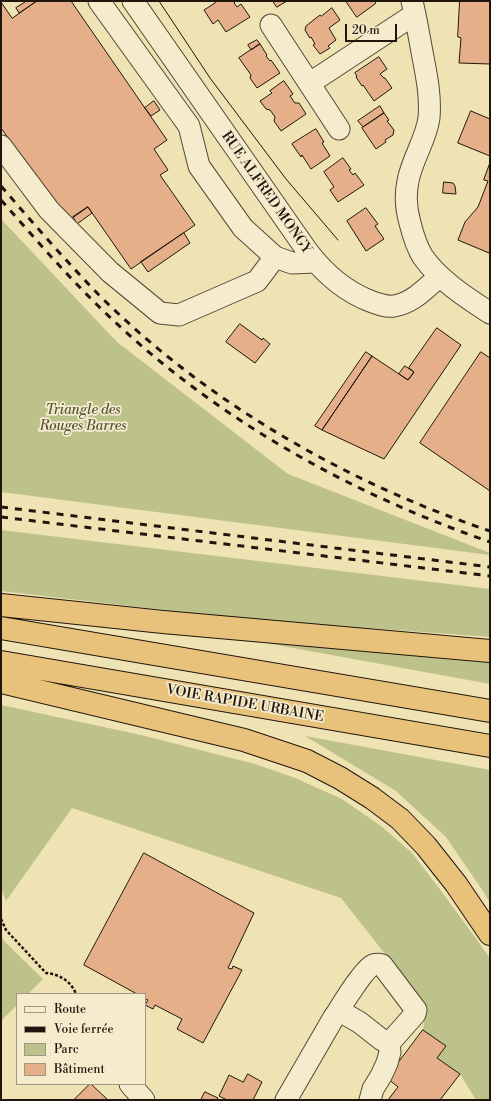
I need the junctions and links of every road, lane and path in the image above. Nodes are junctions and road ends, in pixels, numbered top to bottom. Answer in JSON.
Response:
{"nodes":[{"id":1,"x":99,"y":1,"type":"edge"},
{"id":2,"x":133,"y":1,"type":"edge"},
{"id":3,"x":413,"y":8,"type":"edge"},
{"id":4,"x":271,"y":25,"type":"dead end"},
{"id":5,"x":310,"y":83,"type":"junction"},
{"id":6,"x":339,"y":129,"type":"dead end"},
{"id":7,"x":1,"y":146,"type":"edge"},
{"id":8,"x":275,"y":257,"type":"junction"},
{"id":9,"x":315,"y":262,"type":"junction"},
{"id":10,"x":440,"y":276,"type":"junction"},
{"id":11,"x":490,"y":313,"type":"edge"},
{"id":12,"x":1,"y":606,"type":"edge"},
{"id":13,"x":1,"y":628,"type":"edge"},
{"id":14,"x":490,"y":650,"type":"edge"},
{"id":15,"x":1,"y":662,"type":"edge"},
{"id":16,"x":1,"y":682,"type":"edge"},
{"id":17,"x":490,"y":711,"type":"edge"},
{"id":18,"x":490,"y":746,"type":"edge"},
{"id":19,"x":1,"y":919,"type":"edge"},
{"id":20,"x":490,"y":934,"type":"edge"},
{"id":21,"x":76,"y":993,"type":"edge"},
{"id":22,"x":336,"y":1013,"type":"junction"},
{"id":23,"x":389,"y":1042,"type":"junction"},
{"id":24,"x":131,"y":1085,"type":"edge"},
{"id":25,"x":144,"y":1100,"type":"edge"},
{"id":26,"x":286,"y":1100,"type":"edge"},
{"id":27,"x":370,"y":1100,"type":"edge"}],
"edges":[{"from":1,"to":8,"type":"street"},
{"from":2,"to":9,"type":"street","name":"RUE ALFRED MONGY"},
{"from":3,"to":5,"type":"street"},
{"from":3,"to":10,"type":"street"},
{"from":4,"to":5,"type":"street"},
{"from":5,"to":6,"type":"street"},
{"from":7,"to":8,"type":"street"},
{"from":8,"to":9,"type":"street"},
{"from":9,"to":10,"type":"street","name":"RUE ALFRED MONGY"},
{"from":10,"to":11,"type":"street"},
{"from":12,"to":14,"type":"highway"},
{"from":13,"to":17,"type":"highway"},
{"from":15,"to":18,"type":"highway","name":"VOIE RAPIDE URBAINE"},
{"from":16,"to":20,"type":"highway"},
{"from":19,"to":21,"type":"path"},
{"from":22,"to":23,"type":"street"},
{"from":22,"to":23,"type":"street"},
{"from":22,"to":26,"type":"street"},
{"from":23,"to":27,"type":"street"},
{"from":24,"to":25,"type":"street"}]}
